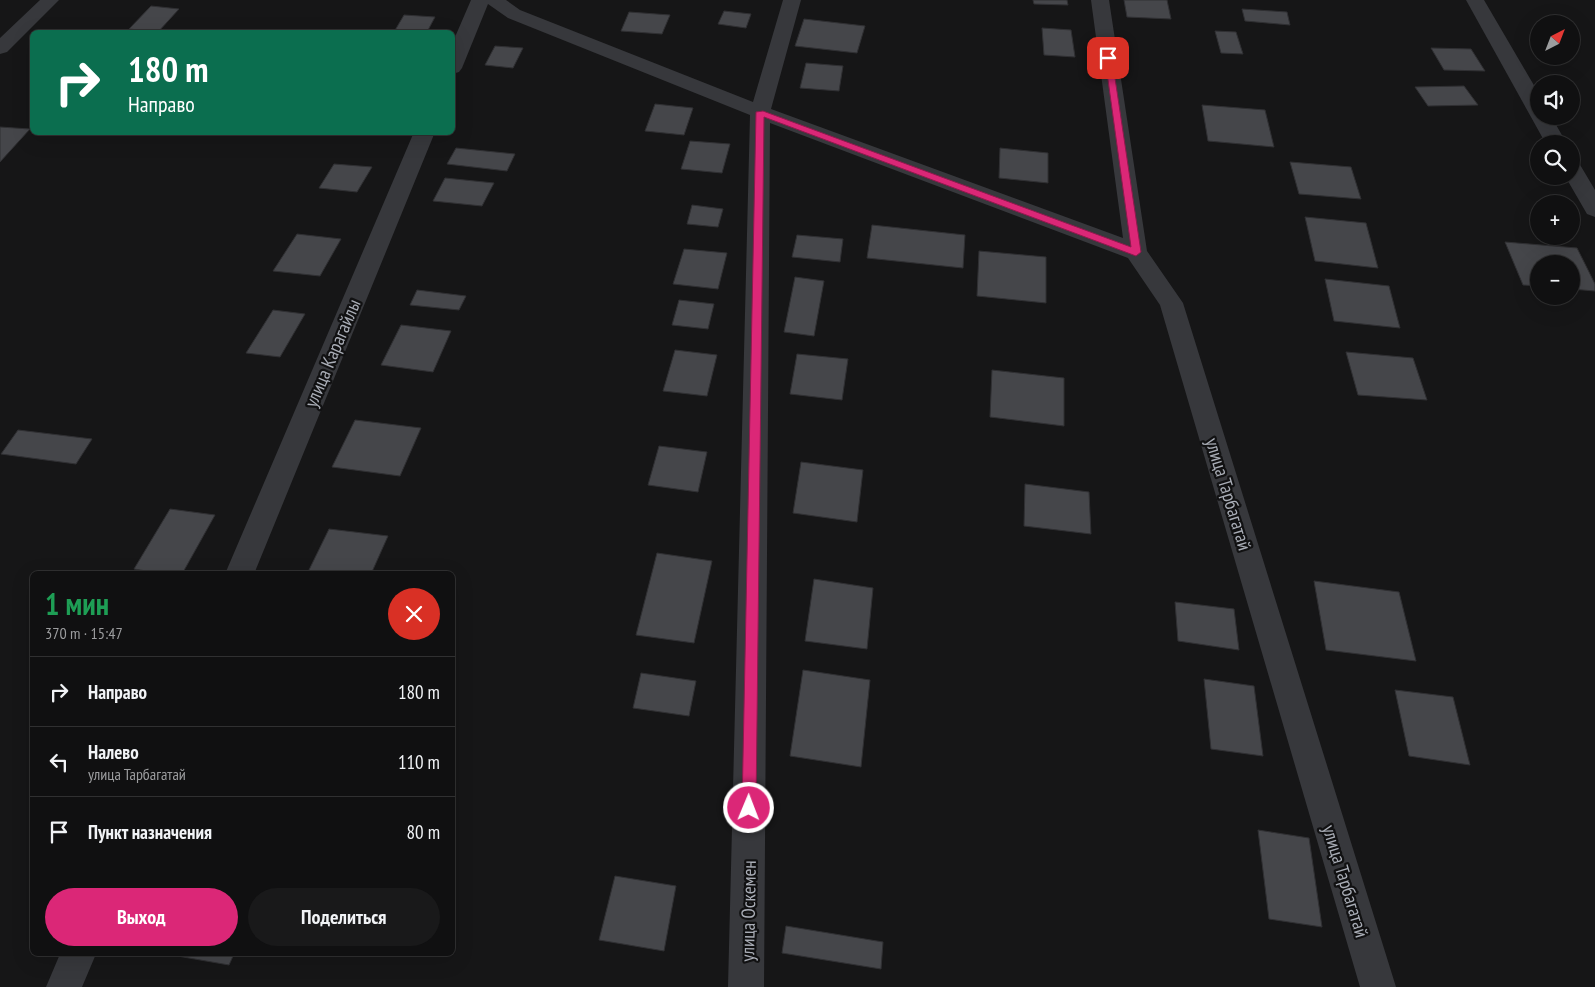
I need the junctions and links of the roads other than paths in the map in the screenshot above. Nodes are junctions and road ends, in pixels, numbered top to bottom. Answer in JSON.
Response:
{"nodes":[{"id":1,"x":50,"y":0,"type":"edge"},
{"id":2,"x":480,"y":0,"type":"edge"},
{"id":3,"x":494,"y":0,"type":"edge"},
{"id":4,"x":792,"y":0,"type":"edge"},
{"id":5,"x":1100,"y":0,"type":"edge"},
{"id":6,"x":1474,"y":0,"type":"edge"},
{"id":7,"x":0,"y":48,"type":"edge"},
{"id":8,"x":455,"y":61,"type":"edge"},
{"id":9,"x":1530,"y":96,"type":"edge"},
{"id":10,"x":760,"y":112,"type":"junction"},
{"id":11,"x":424,"y":135,"type":"edge"},
{"id":12,"x":1580,"y":184,"type":"edge"},
{"id":13,"x":1595,"y":210,"type":"edge"},
{"id":14,"x":1136,"y":252,"type":"junction"},
{"id":15,"x":240,"y":571,"type":"edge"},
{"id":16,"x":77,"y":956,"type":"edge"},
{"id":17,"x":64,"y":987,"type":"edge"},
{"id":18,"x":746,"y":987,"type":"edge"},
{"id":19,"x":1378,"y":987,"type":"edge"}],
"edges":[{"from":1,"to":7,"type":"street"},
{"from":2,"to":8,"type":"street"},
{"from":3,"to":10,"type":"street"},
{"from":4,"to":10,"type":"street","name":"улица Оскемен"},
{"from":5,"to":14,"type":"street","name":"улица Тарбагатай"},
{"from":6,"to":9,"type":"street"},
{"from":10,"to":14,"type":"street"},
{"from":10,"to":18,"type":"street","name":"улица Оскемен"},
{"from":11,"to":15,"type":"street","name":"улица Карагайлы"},
{"from":12,"to":13,"type":"street"},
{"from":14,"to":19,"type":"street","name":"улица Тарбагатай"},
{"from":16,"to":17,"type":"street"}]}
